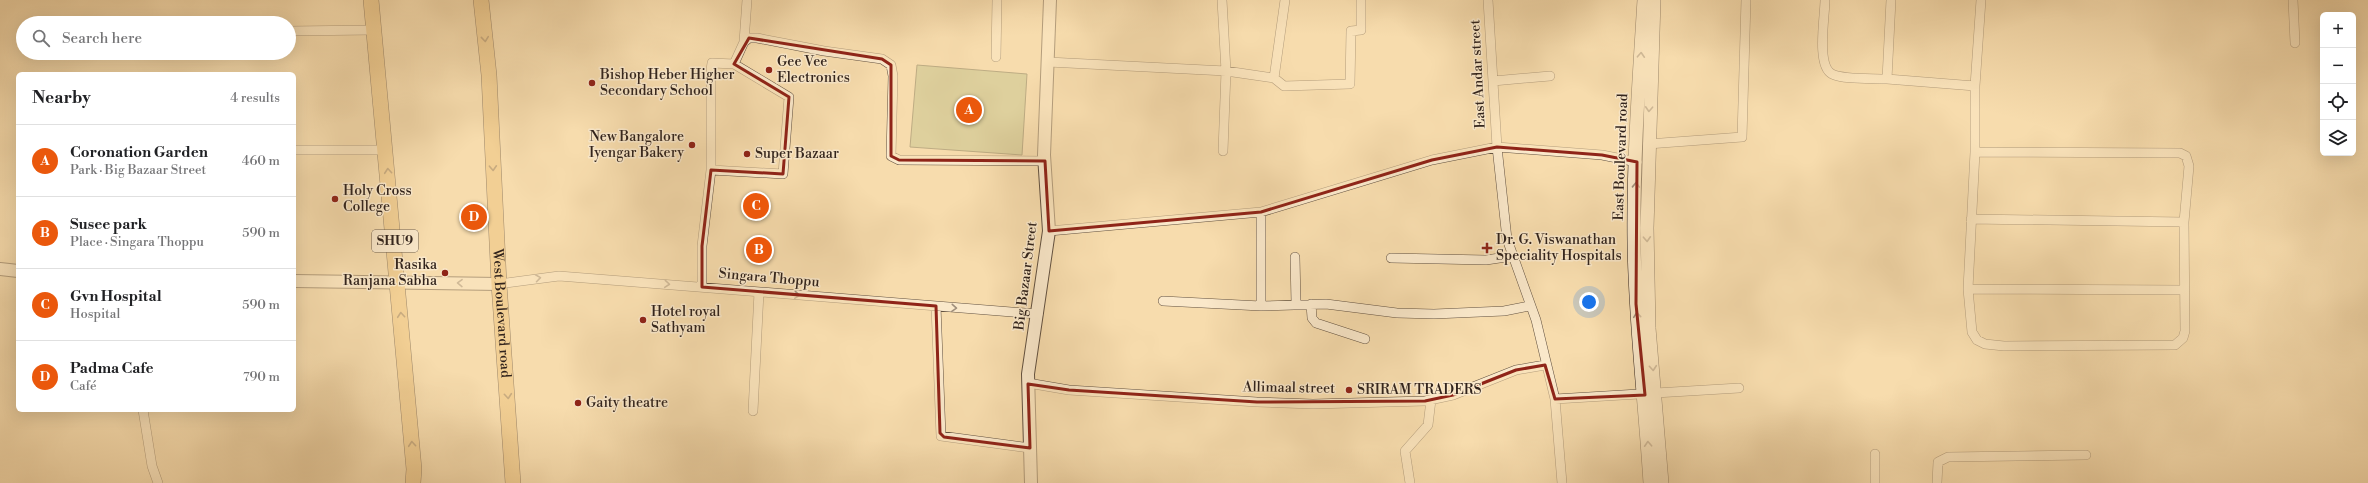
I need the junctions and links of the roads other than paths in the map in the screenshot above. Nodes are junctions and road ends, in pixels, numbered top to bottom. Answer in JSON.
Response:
{"nodes":[{"id":1,"x":371,"y":0,"type":"edge"},
{"id":2,"x":481,"y":0,"type":"edge"},
{"id":3,"x":747,"y":0,"type":"edge"},
{"id":4,"x":997,"y":0,"type":"edge"},
{"id":5,"x":1050,"y":0,"type":"edge"},
{"id":6,"x":1222,"y":0,"type":"edge"},
{"id":7,"x":1285,"y":0,"type":"edge"},
{"id":8,"x":1361,"y":0,"type":"edge"},
{"id":9,"x":1488,"y":0,"type":"edge"},
{"id":10,"x":1644,"y":0,"type":"edge"},
{"id":11,"x":1654,"y":0,"type":"edge"},
{"id":12,"x":1746,"y":0,"type":"edge"},
{"id":13,"x":1825,"y":0,"type":"edge"},
{"id":14,"x":1891,"y":0,"type":"edge"},
{"id":15,"x":1981,"y":0,"type":"edge"},
{"id":16,"x":2292,"y":0,"type":"edge"},
{"id":17,"x":374,"y":30,"type":"junction"},
{"id":18,"x":296,"y":31,"type":"edge"},
{"id":19,"x":744,"y":42,"type":"junction"},
{"id":20,"x":2295,"y":43,"type":"dead end"},
{"id":21,"x":996,"y":57,"type":"dead end"},
{"id":22,"x":1048,"y":62,"type":"junction"},
{"id":23,"x":734,"y":64,"type":"junction"},
{"id":24,"x":1226,"y":71,"type":"junction"},
{"id":25,"x":1550,"y":76,"type":"dead end"},
{"id":26,"x":1274,"y":78,"type":"junction"},
{"id":27,"x":1887,"y":79,"type":"junction"},
{"id":28,"x":1492,"y":81,"type":"junction"},
{"id":29,"x":1975,"y":86,"type":"junction"},
{"id":30,"x":1648,"y":144,"type":"junction"},
{"id":31,"x":1497,"y":147,"type":"junction"},
{"id":32,"x":296,"y":150,"type":"edge"},
{"id":33,"x":386,"y":150,"type":"junction"},
{"id":34,"x":1223,"y":151,"type":"dead end"},
{"id":35,"x":1975,"y":152,"type":"junction"},
{"id":36,"x":1045,"y":161,"type":"junction"},
{"id":37,"x":1636,"y":162,"type":"junction"},
{"id":38,"x":711,"y":170,"type":"junction"},
{"id":39,"x":1261,"y":212,"type":"junction"},
{"id":40,"x":1971,"y":219,"type":"junction"},
{"id":41,"x":2184,"y":222,"type":"junction"},
{"id":42,"x":1049,"y":231,"type":"junction"},
{"id":43,"x":1513,"y":256,"type":"junction"},
{"id":44,"x":1295,"y":257,"type":"dead end"},
{"id":45,"x":1391,"y":258,"type":"dead end"},
{"id":46,"x":0,"y":269,"type":"edge"},
{"id":47,"x":16,"y":271,"type":"edge"},
{"id":48,"x":296,"y":281,"type":"edge"},
{"id":49,"x":398,"y":282,"type":"junction"},
{"id":50,"x":499,"y":284,"type":"junction"},
{"id":51,"x":702,"y":287,"type":"junction"},
{"id":52,"x":1968,"y":289,"type":"junction"},
{"id":53,"x":2183,"y":290,"type":"junction"},
{"id":54,"x":759,"y":292,"type":"junction"},
{"id":55,"x":1163,"y":301,"type":"dead end"},
{"id":56,"x":1296,"y":303,"type":"junction"},
{"id":57,"x":1312,"y":304,"type":"junction"},
{"id":58,"x":936,"y":306,"type":"junction"},
{"id":59,"x":1261,"y":306,"type":"junction"},
{"id":60,"x":1529,"y":306,"type":"junction"},
{"id":61,"x":1038,"y":314,"type":"junction"},
{"id":62,"x":1365,"y":339,"type":"dead end"},
{"id":63,"x":1545,"y":365,"type":"junction"},
{"id":64,"x":1028,"y":383,"type":"junction"},
{"id":65,"x":1739,"y":388,"type":"dead end"},
{"id":66,"x":1650,"y":394,"type":"junction"},
{"id":67,"x":1555,"y":399,"type":"junction"},
{"id":68,"x":1431,"y":400,"type":"junction"},
{"id":69,"x":753,"y":411,"type":"dead end"},
{"id":70,"x":143,"y":412,"type":"edge"},
{"id":71,"x":1030,"y":448,"type":"junction"},
{"id":72,"x":1875,"y":454,"type":"dead end"},
{"id":73,"x":2086,"y":455,"type":"dead end"},
{"id":74,"x":158,"y":483,"type":"edge"},
{"id":75,"x":413,"y":483,"type":"edge"},
{"id":76,"x":513,"y":483,"type":"edge"},
{"id":77,"x":1031,"y":483,"type":"edge"},
{"id":78,"x":1410,"y":483,"type":"edge"},
{"id":79,"x":1562,"y":483,"type":"edge"},
{"id":80,"x":1650,"y":483,"type":"edge"},
{"id":81,"x":1662,"y":483,"type":"edge"},
{"id":82,"x":1875,"y":483,"type":"edge"},
{"id":83,"x":1937,"y":483,"type":"edge"}],
"edges":[{"from":1,"to":17,"type":"main road","number":"SHU9"},
{"from":2,"to":50,"type":"main road","name":"West Boulevard road","one_way":true},
{"from":3,"to":19,"type":"street"},
{"from":4,"to":21,"type":"street"},
{"from":5,"to":22,"type":"street","name":"Big Bazaar Street"},
{"from":6,"to":24,"type":"street"},
{"from":7,"to":26,"type":"street"},
{"from":8,"to":26,"type":"street"},
{"from":9,"to":28,"type":"street","name":"East Andar street"},
{"from":37,"to":10,"type":"main road","name":"East Boulevard road","one_way":true},
{"from":11,"to":30,"type":"main road","one_way":true},
{"from":12,"to":30,"type":"street"},
{"from":13,"to":27,"type":"street"},
{"from":14,"to":27,"type":"street"},
{"from":15,"to":29,"type":"street"},
{"from":16,"to":20,"type":"street"},
{"from":17,"to":18,"type":"street"},
{"from":17,"to":33,"type":"main road","number":"SHU9"},
{"from":19,"to":23,"type":"street"},
{"from":19,"to":36,"type":"street"},
{"from":22,"to":24,"type":"street"},
{"from":22,"to":36,"type":"street","name":"Big Bazaar Street"},
{"from":23,"to":38,"type":"street"},
{"from":23,"to":38,"type":"street"},
{"from":24,"to":26,"type":"street"},
{"from":24,"to":34,"type":"street"},
{"from":25,"to":28,"type":"street"},
{"from":27,"to":29,"type":"street"},
{"from":28,"to":31,"type":"street","name":"East Andar street"},
{"from":29,"to":35,"type":"street"},
{"from":30,"to":66,"type":"main road","one_way":true},
{"from":31,"to":37,"type":"street"},
{"from":31,"to":39,"type":"street"},
{"from":31,"to":43,"type":"street","name":"East Andar street"},
{"from":32,"to":33,"type":"street"},
{"from":49,"to":33,"type":"main road","number":"SHU9","one_way":true},
{"from":35,"to":40,"type":"street"},
{"from":35,"to":41,"type":"street"},
{"from":36,"to":42,"type":"street","name":"Big Bazaar Street"},
{"from":66,"to":37,"type":"main road","name":"East Boulevard road","one_way":true},
{"from":38,"to":51,"type":"street"},
{"from":39,"to":42,"type":"street"},
{"from":39,"to":59,"type":"street"},
{"from":40,"to":41,"type":"street"},
{"from":40,"to":52,"type":"street"},
{"from":41,"to":53,"type":"street"},
{"from":42,"to":61,"type":"street","name":"Big Bazaar Street"},
{"from":43,"to":45,"type":"street"},
{"from":43,"to":60,"type":"street","name":"East Andar street"},
{"from":44,"to":56,"type":"street"},
{"from":46,"to":47,"type":"street"},
{"from":48,"to":49,"type":"street"},
{"from":50,"to":49,"type":"street","one_way":true},
{"from":75,"to":49,"type":"main road","number":"SHU9","one_way":true},
{"from":50,"to":51,"type":"street","name":"Singara Thoppu","one_way":true},
{"from":50,"to":76,"type":"main road","name":"West Boulevard road","one_way":true},
{"from":51,"to":54,"type":"street","name":"Singara Thoppu"},
{"from":52,"to":53,"type":"street"},
{"from":52,"to":53,"type":"street"},
{"from":54,"to":58,"type":"street","name":"Singara Thoppu","one_way":true},
{"from":54,"to":69,"type":"street"},
{"from":55,"to":59,"type":"street"},
{"from":56,"to":57,"type":"street"},
{"from":56,"to":59,"type":"street"},
{"from":57,"to":60,"type":"street"},
{"from":57,"to":62,"type":"street"},
{"from":58,"to":61,"type":"street","name":"Singara Thoppu","one_way":true},
{"from":58,"to":71,"type":"street"},
{"from":60,"to":63,"type":"street","name":"East Andar street"},
{"from":61,"to":64,"type":"street","name":"Big Bazaar Street"},
{"from":63,"to":67,"type":"street","name":"East Andar street"},
{"from":63,"to":68,"type":"street","name":"Allimaal street"},
{"from":64,"to":68,"type":"street","name":"Allimaal street"},
{"from":64,"to":71,"type":"street","name":"Big Bazaar Street"},
{"from":65,"to":66,"type":"street"},
{"from":66,"to":67,"type":"street"},
{"from":80,"to":66,"type":"main road","name":"East Boulevard road","one_way":true},
{"from":66,"to":81,"type":"main road"},
{"from":67,"to":79,"type":"street","name":"East Andar street"},
{"from":68,"to":78,"type":"street"},
{"from":70,"to":74,"type":"street"},
{"from":71,"to":77,"type":"street","name":"Big Bazaar Street"},
{"from":72,"to":82,"type":"street"},
{"from":73,"to":83,"type":"street"}]}
